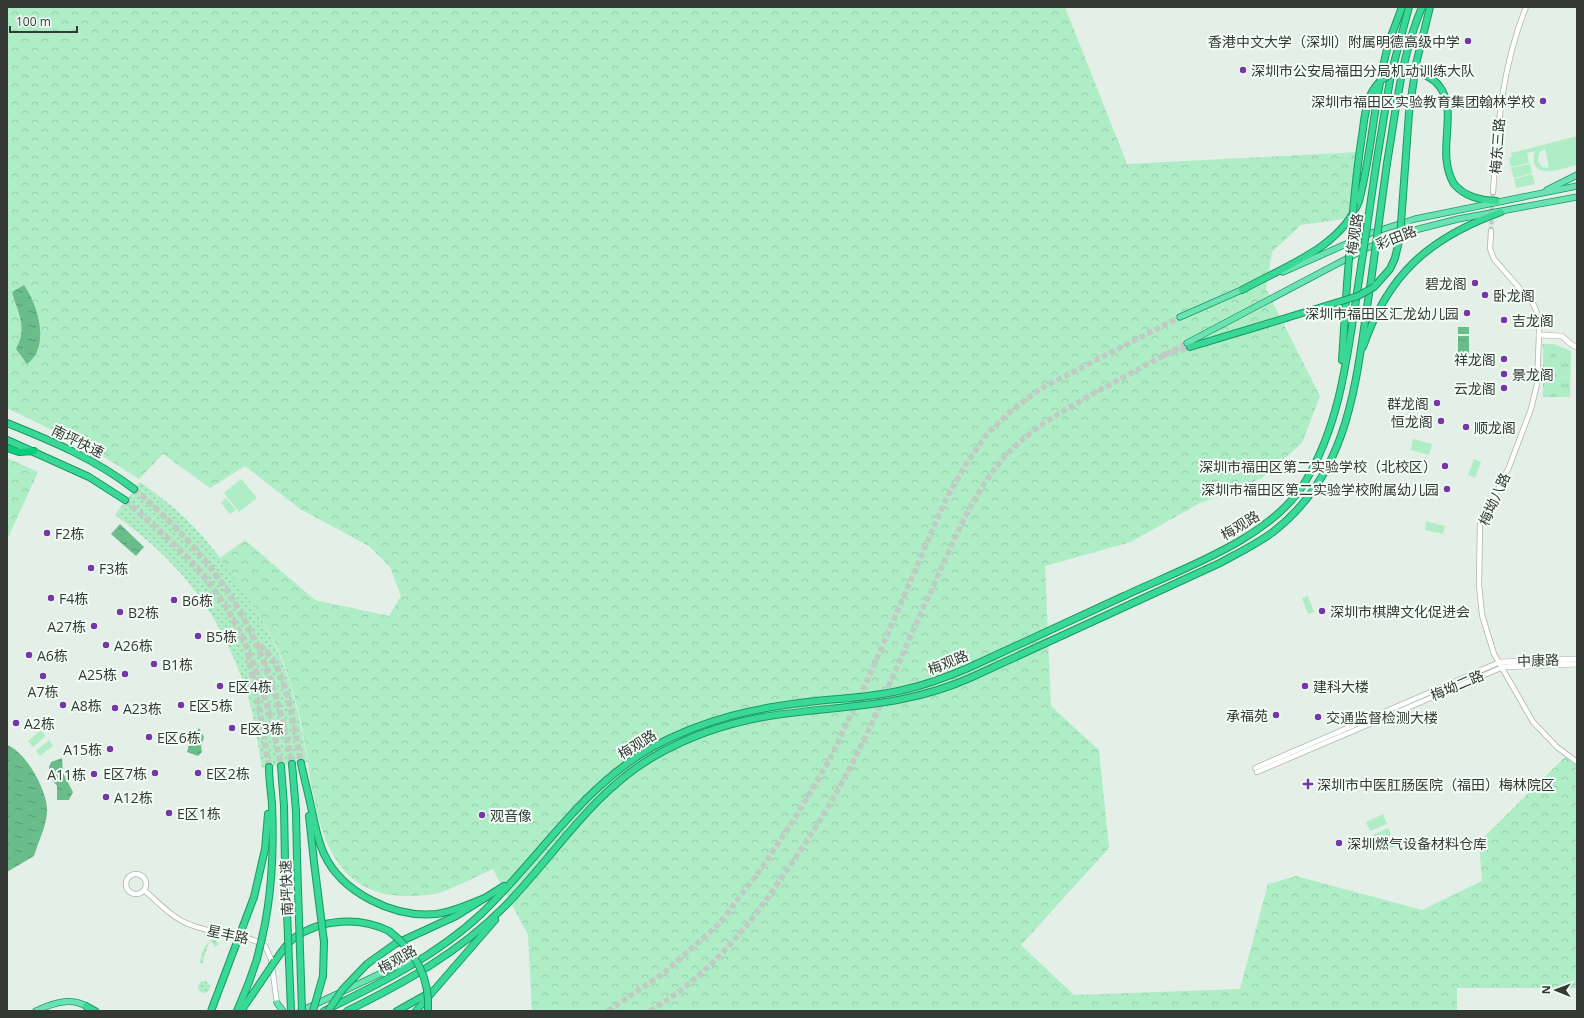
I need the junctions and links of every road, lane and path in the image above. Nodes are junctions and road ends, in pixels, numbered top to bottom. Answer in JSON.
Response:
{"nodes":[{"id":1,"x":1402,"y":7,"type":"edge"},
{"id":2,"x":1409,"y":7,"type":"edge"},
{"id":3,"x":1422,"y":7,"type":"edge"},
{"id":4,"x":1430,"y":7,"type":"edge"},
{"id":5,"x":1526,"y":7,"type":"edge"},
{"id":6,"x":1577,"y":175,"type":"edge"},
{"id":7,"x":1577,"y":186,"type":"edge"},
{"id":8,"x":1493,"y":192,"type":"tunnel mouth"},
{"id":9,"x":1540,"y":193,"type":"junction"},
{"id":10,"x":1577,"y":197,"type":"edge"},
{"id":11,"x":1496,"y":201,"type":"junction"},
{"id":12,"x":1501,"y":212,"type":"junction"},
{"id":13,"x":1491,"y":231,"type":"tunnel mouth"},
{"id":14,"x":1242,"y":290,"type":"junction"},
{"id":15,"x":1180,"y":317,"type":"tunnel mouth"},
{"id":16,"x":1539,"y":335,"type":"junction"},
{"id":17,"x":1189,"y":345,"type":"joint"},
{"id":18,"x":1577,"y":347,"type":"edge"},
{"id":19,"x":1356,"y":372,"type":"junction"},
{"id":20,"x":1340,"y":392,"type":"junction"},
{"id":21,"x":7,"y":423,"type":"edge"},
{"id":22,"x":7,"y":440,"type":"edge"},
{"id":23,"x":7,"y":448,"type":"edge"},
{"id":24,"x":34,"y":451,"type":"junction"},
{"id":25,"x":134,"y":489,"type":"tunnel mouth"},
{"id":26,"x":125,"y":500,"type":"tunnel mouth"},
{"id":27,"x":1577,"y":658,"type":"edge"},
{"id":28,"x":1500,"y":662,"type":"junction"},
{"id":29,"x":1577,"y":664,"type":"edge"},
{"id":30,"x":1503,"y":667,"type":"junction"},
{"id":31,"x":1577,"y":762,"type":"edge"},
{"id":32,"x":301,"y":763,"type":"tunnel mouth"},
{"id":33,"x":292,"y":764,"type":"tunnel mouth"},
{"id":34,"x":280,"y":766,"type":"tunnel mouth"},
{"id":35,"x":269,"y":767,"type":"tunnel mouth"},
{"id":36,"x":269,"y":783,"type":"junction"},
{"id":37,"x":306,"y":790,"type":"junction"},
{"id":38,"x":513,"y":880,"type":"junction"},
{"id":39,"x":144,"y":890,"type":"junction"},
{"id":40,"x":520,"y":890,"type":"junction"},
{"id":41,"x":485,"y":898,"type":"junction"},
{"id":42,"x":427,"y":956,"type":"junction"},
{"id":43,"x":444,"y":979,"type":"junction"},
{"id":44,"x":277,"y":1003,"type":"junction"},
{"id":45,"x":86,"y":1006,"type":"joint"},
{"id":46,"x":306,"y":1010,"type":"edge"},
{"id":47,"x":36,"y":1011,"type":"edge"},
{"id":48,"x":94,"y":1011,"type":"edge"},
{"id":49,"x":211,"y":1011,"type":"edge"},
{"id":50,"x":237,"y":1011,"type":"edge"},
{"id":51,"x":241,"y":1011,"type":"edge"},
{"id":52,"x":278,"y":1011,"type":"edge"},
{"id":53,"x":283,"y":1011,"type":"edge"},
{"id":54,"x":291,"y":1011,"type":"edge"},
{"id":55,"x":324,"y":1011,"type":"edge"},
{"id":56,"x":328,"y":1011,"type":"edge"},
{"id":57,"x":347,"y":1011,"type":"edge"},
{"id":58,"x":397,"y":1011,"type":"edge"},
{"id":59,"x":416,"y":1011,"type":"edge"},
{"id":60,"x":428,"y":1011,"type":"edge"}],
"edges":[{"from":1,"to":14,"type":"highway","bridge":true},
{"from":2,"to":20,"type":"highway","name":"梅观路","bridge":true},
{"from":3,"to":19,"type":"highway","name":"梅观路","bridge":true},
{"from":4,"to":17,"type":"highway","bridge":true},
{"from":5,"to":8,"type":"street","name":"梅东三路"},
{"from":6,"to":9,"type":"main road"},
{"from":7,"to":9,"type":"main road","name":"彩田路"},
{"from":9,"to":11,"type":"main road","name":"彩田路"},
{"from":10,"to":12,"type":"main road","name":"彩田路"},
{"from":11,"to":14,"type":"main road","name":"彩田路"},
{"from":11,"to":20,"type":"highway","bridge":true},
{"from":12,"to":17,"type":"main road","name":"彩田路"},
{"from":12,"to":19,"type":"highway"},
{"from":13,"to":16,"type":"street","name":"梅坳八路"},
{"from":14,"to":15,"type":"main road","name":"彩田路"},
{"from":16,"to":18,"type":"main road"},
{"from":16,"to":28,"type":"street","name":"梅坳八路"},
{"from":19,"to":40,"type":"highway","name":"梅观路"},
{"from":20,"to":38,"type":"highway","name":"梅观路"},
{"from":21,"to":25,"type":"highway","name":"南坪快速"},
{"from":22,"to":24,"type":"highway","name":"南坪快速"},
{"from":23,"to":24,"type":"highway"},
{"from":24,"to":26,"type":"highway","name":"南坪快速"},
{"from":27,"to":28,"type":"main road","name":"中康路"},
{"from":28,"to":30,"type":"street","name":"梅坳八路"},
{"from":28,"to":30,"type":"street","name":"梅坳二路"},
{"from":29,"to":30,"type":"main road","name":"中康路"},
{"from":30,"to":31,"type":"street","name":"梅坳八路"},
{"from":32,"to":37,"type":"highway"},
{"from":33,"to":46,"type":"highway","name":"南坪快速","bridge":true},
{"from":34,"to":54,"type":"highway","name":"南坪快速","bridge":true},
{"from":35,"to":36,"type":"highway"},
{"from":36,"to":49,"type":"highway","bridge":true},
{"from":36,"to":50,"type":"highway","bridge":true},
{"from":37,"to":41,"type":"highway"},
{"from":37,"to":46,"type":"highway","bridge":true},
{"from":38,"to":41,"type":"highway"},
{"from":38,"to":42,"type":"highway","name":"梅观路"},
{"from":39,"to":39,"type":"street","name":"星丰路"},
{"from":39,"to":44,"type":"street","name":"星丰路"},
{"from":40,"to":43,"type":"highway"},
{"from":40,"to":57,"type":"highway","name":"梅观路"},
{"from":41,"to":56,"type":"highway","bridge":true},
{"from":42,"to":46,"type":"main road"},
{"from":42,"to":55,"type":"highway","name":"梅观路"},
{"from":43,"to":58,"type":"highway"},
{"from":43,"to":59,"type":"highway"},
{"from":44,"to":52,"type":"main road"},
{"from":44,"to":53,"type":"main road"},
{"from":45,"to":47,"type":"main road"},
{"from":45,"to":48,"type":"highway"},
{"from":46,"to":54,"type":"main road"},
{"from":51,"to":60,"type":"highway","bridge":true}]}
